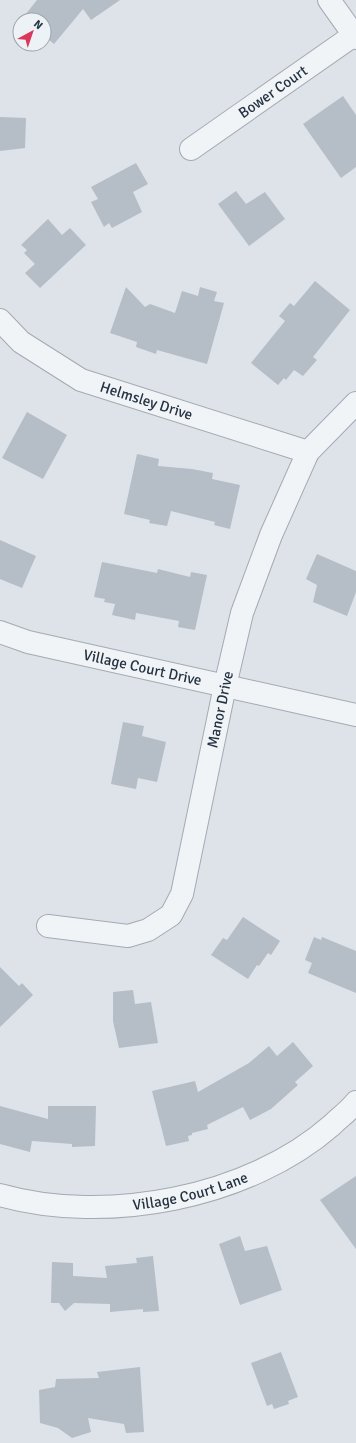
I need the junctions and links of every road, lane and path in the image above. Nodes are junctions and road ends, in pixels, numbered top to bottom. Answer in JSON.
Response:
{"nodes":[{"id":1,"x":329,"y":0,"type":"edge"},
{"id":2,"x":355,"y":37,"type":"edge"},
{"id":3,"x":191,"y":149,"type":"dead end"},
{"id":4,"x":0,"y":320,"type":"edge"},
{"id":5,"x":356,"y":403,"type":"edge"},
{"id":6,"x":308,"y":452,"type":"junction"},
{"id":7,"x":0,"y":632,"type":"edge"},
{"id":8,"x":225,"y":686,"type":"junction"},
{"id":9,"x":356,"y":715,"type":"edge"},
{"id":10,"x":48,"y":926,"type":"dead end"},
{"id":11,"x":356,"y":1102,"type":"edge"},
{"id":12,"x":0,"y":1195,"type":"edge"}],
"edges":[{"from":1,"to":2,"type":"street"},
{"from":2,"to":3,"type":"street","name":"Bower Court"},
{"from":4,"to":6,"type":"street","name":"Helmsley Drive"},
{"from":5,"to":6,"type":"street","name":"Manor Drive"},
{"from":6,"to":8,"type":"street","name":"Manor Drive"},
{"from":7,"to":8,"type":"street","name":"Village Court Drive"},
{"from":8,"to":9,"type":"street","name":"Village Court Drive"},
{"from":8,"to":10,"type":"street","name":"Manor Drive"},
{"from":11,"to":12,"type":"street","name":"Village Court Lane"}]}
